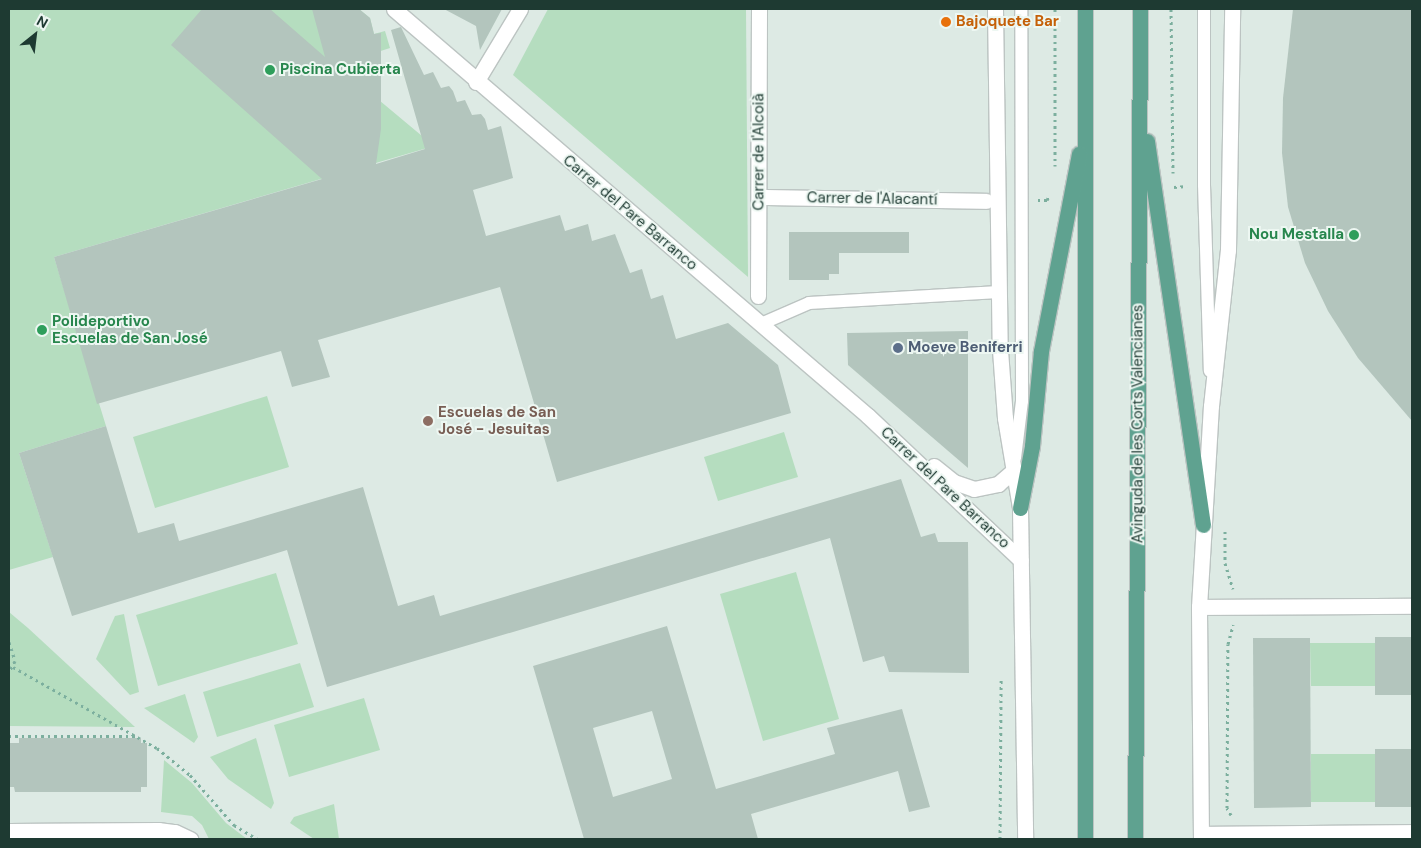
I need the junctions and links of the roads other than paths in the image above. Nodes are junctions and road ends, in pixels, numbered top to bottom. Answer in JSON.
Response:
{"nodes":[{"id":1,"x":394,"y":9,"type":"edge"},
{"id":2,"x":520,"y":9,"type":"edge"},
{"id":3,"x":759,"y":9,"type":"edge"},
{"id":4,"x":995,"y":9,"type":"edge"},
{"id":5,"x":1022,"y":9,"type":"edge"},
{"id":6,"x":1085,"y":9,"type":"edge"},
{"id":7,"x":1140,"y":9,"type":"edge"},
{"id":8,"x":1204,"y":9,"type":"edge"},
{"id":9,"x":1232,"y":9,"type":"edge"},
{"id":10,"x":476,"y":82,"type":"junction"},
{"id":11,"x":1140,"y":90,"type":"junction"},
{"id":12,"x":1085,"y":121,"type":"junction"},
{"id":13,"x":759,"y":197,"type":"junction"},
{"id":14,"x":986,"y":201,"type":"dead end"},
{"id":15,"x":999,"y":292,"type":"junction"},
{"id":16,"x":758,"y":296,"type":"dead end"},
{"id":17,"x":761,"y":324,"type":"junction"},
{"id":18,"x":1211,"y":406,"type":"junction"},
{"id":19,"x":868,"y":416,"type":"junction"},
{"id":20,"x":1014,"y":472,"type":"junction"},
{"id":21,"x":1020,"y":508,"type":"junction"},
{"id":22,"x":1203,"y":525,"type":"junction"},
{"id":23,"x":1021,"y":560,"type":"junction"},
{"id":24,"x":1412,"y":606,"type":"edge"},
{"id":25,"x":1199,"y":607,"type":"junction"},
{"id":26,"x":9,"y":831,"type":"edge"},
{"id":27,"x":1412,"y":832,"type":"edge"},
{"id":28,"x":1201,"y":836,"type":"edge"},
{"id":29,"x":189,"y":838,"type":"edge"},
{"id":30,"x":1025,"y":839,"type":"edge"},
{"id":31,"x":1085,"y":839,"type":"edge"},
{"id":32,"x":1135,"y":839,"type":"edge"}],
"edges":[{"from":1,"to":10,"type":"street","name":"Carrer del Pare Barranco"},
{"from":2,"to":10,"type":"street"},
{"from":3,"to":13,"type":"street","name":"Carrer de l'Alcoià"},
{"from":4,"to":15,"type":"street"},
{"from":5,"to":20,"type":"lane"},
{"from":6,"to":12,"type":"main road"},
{"from":7,"to":11,"type":"main road","name":"Avinguda de les Corts Valencianes"},
{"from":8,"to":18,"type":"lane"},
{"from":9,"to":18,"type":"street"},
{"from":10,"to":17,"type":"street","name":"Carrer del Pare Barranco"},
{"from":11,"to":22,"type":"main road"},
{"from":11,"to":32,"type":"main road","name":"Avinguda de les Corts Valencianes"},
{"from":12,"to":21,"type":"main road"},
{"from":12,"to":31,"type":"main road"},
{"from":13,"to":14,"type":"street","name":"Carrer de l'Alacantí"},
{"from":13,"to":16,"type":"street","name":"Carrer de l'Alcoià"},
{"from":15,"to":17,"type":"lane"},
{"from":15,"to":20,"type":"street"},
{"from":17,"to":19,"type":"street","name":"Carrer del Pare Barranco"},
{"from":18,"to":22,"type":"street"},
{"from":19,"to":20,"type":"street","name":"Carrer del Pare Barranco"},
{"from":19,"to":23,"type":"street","name":"Carrer del Pare Barranco"},
{"from":20,"to":21,"type":"street"},
{"from":21,"to":23,"type":"street"},
{"from":22,"to":25,"type":"street"},
{"from":23,"to":30,"type":"street"},
{"from":24,"to":25,"type":"street"},
{"from":25,"to":28,"type":"street"},
{"from":26,"to":29,"type":"street"},
{"from":27,"to":28,"type":"street"}]}
